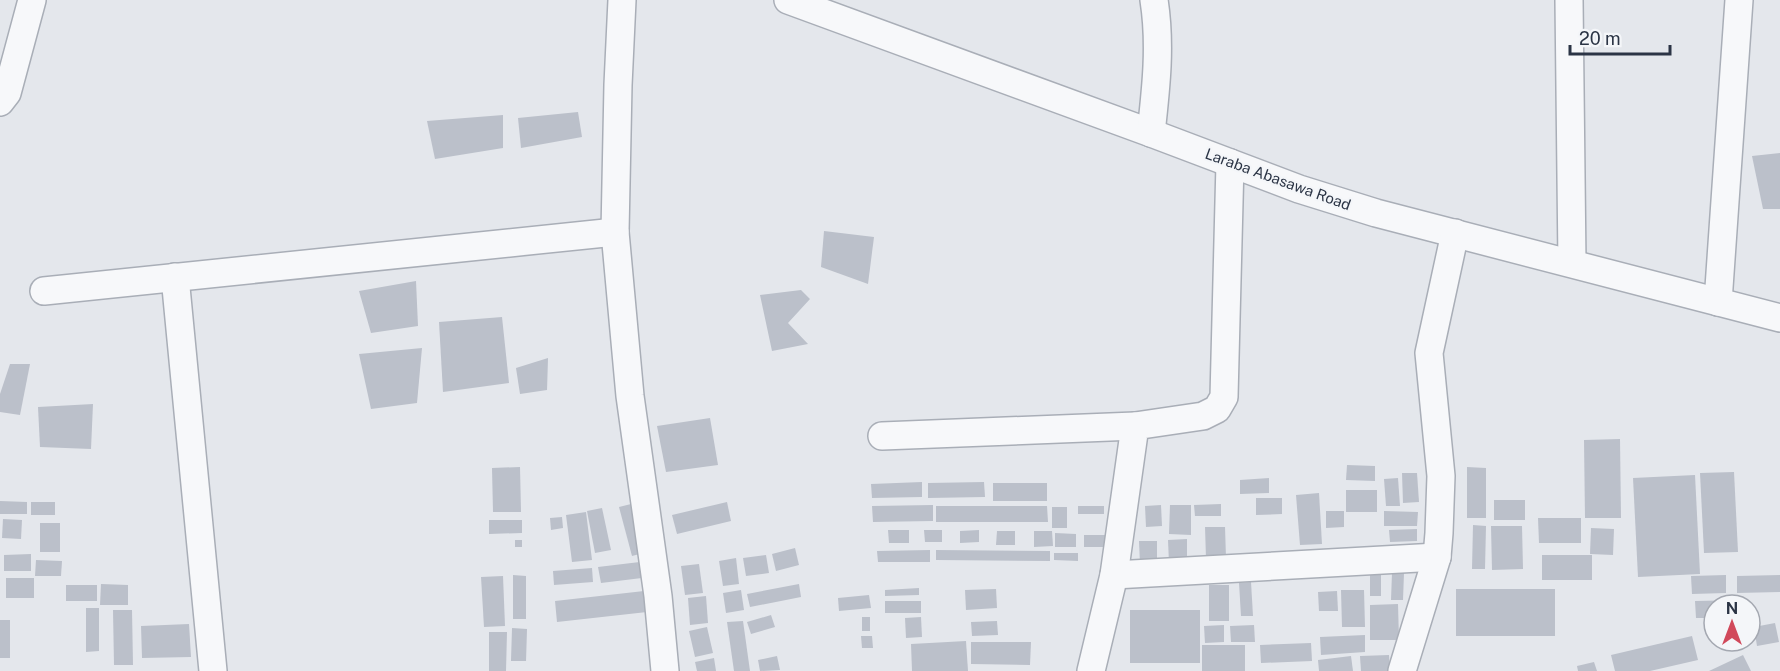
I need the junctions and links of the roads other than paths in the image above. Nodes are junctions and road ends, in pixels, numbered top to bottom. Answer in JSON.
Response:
{"nodes":[{"id":1,"x":32,"y":0,"type":"edge"},
{"id":2,"x":622,"y":0,"type":"edge"},
{"id":3,"x":788,"y":0,"type":"edge"},
{"id":4,"x":1154,"y":0,"type":"edge"},
{"id":5,"x":1569,"y":0,"type":"edge"},
{"id":6,"x":1739,"y":0,"type":"edge"},
{"id":7,"x":0,"y":102,"type":"edge"},
{"id":8,"x":1151,"y":133,"type":"junction"},
{"id":9,"x":1230,"y":163,"type":"junction"},
{"id":10,"x":615,"y":232,"type":"junction"},
{"id":11,"x":1455,"y":233,"type":"junction"},
{"id":12,"x":1572,"y":263,"type":"junction"},
{"id":13,"x":175,"y":277,"type":"junction"},
{"id":14,"x":44,"y":291,"type":"dead end"},
{"id":15,"x":1718,"y":302,"type":"junction"},
{"id":16,"x":1780,"y":318,"type":"edge"},
{"id":17,"x":1135,"y":426,"type":"junction"},
{"id":18,"x":882,"y":436,"type":"dead end"},
{"id":19,"x":1437,"y":557,"type":"junction"},
{"id":20,"x":1114,"y":575,"type":"junction"},
{"id":21,"x":213,"y":671,"type":"edge"},
{"id":22,"x":665,"y":671,"type":"edge"},
{"id":23,"x":1090,"y":671,"type":"edge"},
{"id":24,"x":1402,"y":671,"type":"edge"}],
"edges":[{"from":1,"to":7,"type":"street"},
{"from":2,"to":10,"type":"street"},
{"from":3,"to":8,"type":"street","name":"Laraba Abasawa Road"},
{"from":4,"to":8,"type":"street"},
{"from":5,"to":12,"type":"street"},
{"from":6,"to":15,"type":"street"},
{"from":8,"to":9,"type":"street","name":"Laraba Abasawa Road"},
{"from":9,"to":11,"type":"street","name":"Laraba Abasawa Road"},
{"from":9,"to":17,"type":"street"},
{"from":10,"to":13,"type":"street"},
{"from":10,"to":22,"type":"street"},
{"from":11,"to":12,"type":"street","name":"Laraba Abasawa Road"},
{"from":11,"to":19,"type":"street"},
{"from":12,"to":15,"type":"street","name":"Laraba Abasawa Road"},
{"from":13,"to":14,"type":"street"},
{"from":13,"to":21,"type":"street"},
{"from":15,"to":16,"type":"street","name":"Laraba Abasawa Road"},
{"from":17,"to":18,"type":"street"},
{"from":17,"to":20,"type":"street"},
{"from":19,"to":20,"type":"street"},
{"from":19,"to":24,"type":"street"},
{"from":20,"to":23,"type":"street"}]}
